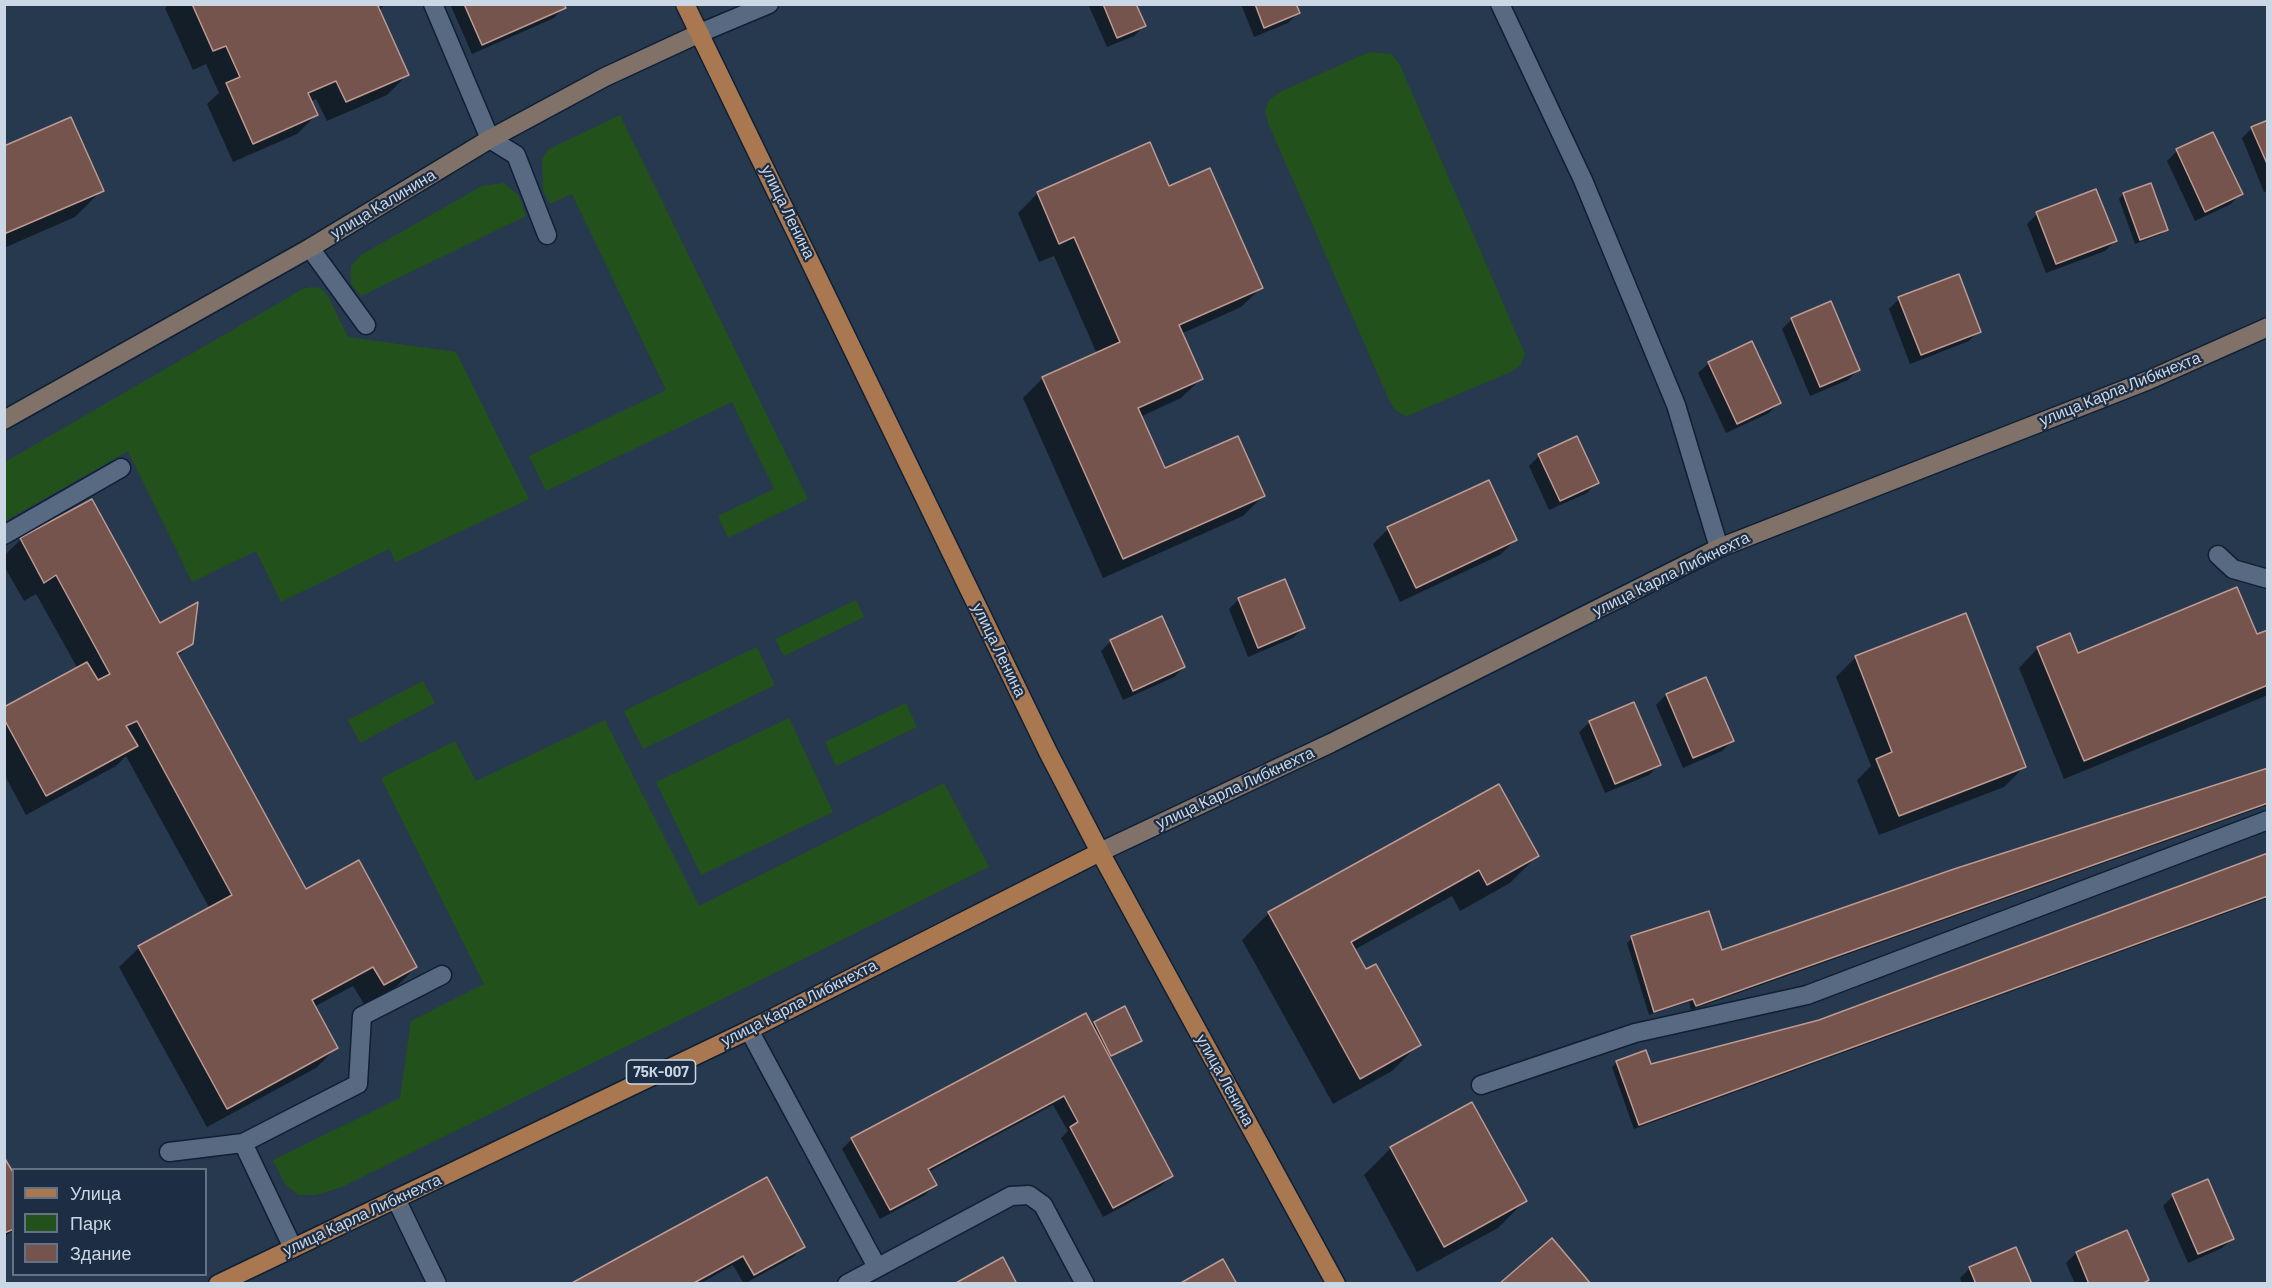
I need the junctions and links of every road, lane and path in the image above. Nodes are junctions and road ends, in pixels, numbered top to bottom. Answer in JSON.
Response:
{"nodes":[{"id":1,"x":434,"y":4,"type":"edge"},
{"id":2,"x":685,"y":4,"type":"edge"},
{"id":3,"x":769,"y":4,"type":"edge"},
{"id":4,"x":1500,"y":4,"type":"edge"},
{"id":5,"x":700,"y":33,"type":"junction"},
{"id":6,"x":490,"y":139,"type":"junction"},
{"id":7,"x":547,"y":235,"type":"dead end"},
{"id":8,"x":310,"y":249,"type":"junction"},
{"id":9,"x":366,"y":325,"type":"dead end"},
{"id":10,"x":2268,"y":327,"type":"edge"},
{"id":11,"x":4,"y":420,"type":"edge"},
{"id":12,"x":121,"y":468,"type":"dead end"},
{"id":13,"x":4,"y":535,"type":"edge"},
{"id":14,"x":1719,"y":548,"type":"junction"},
{"id":15,"x":2218,"y":555,"type":"dead end"},
{"id":16,"x":2268,"y":579,"type":"edge"},
{"id":17,"x":2268,"y":820,"type":"edge"},
{"id":18,"x":1100,"y":852,"type":"junction"},
{"id":19,"x":442,"y":975,"type":"dead end"},
{"id":20,"x":748,"y":1030,"type":"junction"},
{"id":21,"x":1481,"y":1085,"type":"dead end"},
{"id":22,"x":243,"y":1143,"type":"junction"},
{"id":23,"x":169,"y":1152,"type":"dead end"},
{"id":24,"x":396,"y":1199,"type":"junction"},
{"id":25,"x":293,"y":1248,"type":"junction"},
{"id":26,"x":877,"y":1267,"type":"junction"},
{"id":27,"x":218,"y":1284,"type":"edge"},
{"id":28,"x":437,"y":1284,"type":"edge"},
{"id":29,"x":847,"y":1284,"type":"edge"},
{"id":30,"x":1085,"y":1284,"type":"edge"},
{"id":31,"x":1336,"y":1284,"type":"edge"}],
"edges":[{"from":1,"to":6,"type":"street"},
{"from":2,"to":5,"type":"main road","name":"улица Ленина"},
{"from":3,"to":5,"type":"street","name":"улица Калинина"},
{"from":4,"to":14,"type":"street"},
{"from":5,"to":6,"type":"main road","name":"улица Калинина"},
{"from":5,"to":18,"type":"main road","name":"улица Ленина"},
{"from":6,"to":7,"type":"street"},
{"from":6,"to":8,"type":"main road","name":"улица Калинина"},
{"from":8,"to":9,"type":"street"},
{"from":8,"to":11,"type":"main road","name":"улица Калинина"},
{"from":10,"to":14,"type":"main road","name":"улица Карла Либкнехта"},
{"from":12,"to":13,"type":"street"},
{"from":14,"to":18,"type":"main road","name":"улица Карла Либкнехта"},
{"from":15,"to":16,"type":"street"},
{"from":17,"to":21,"type":"street"},
{"from":18,"to":20,"type":"main road","name":"улица Карла Либкнехта","number":"75К-007"},
{"from":18,"to":31,"type":"main road","name":"улица Ленина"},
{"from":19,"to":22,"type":"street"},
{"from":20,"to":24,"type":"main road","name":"улица Карла Либкнехта","number":"75К-007"},
{"from":20,"to":26,"type":"street"},
{"from":22,"to":23,"type":"street"},
{"from":22,"to":25,"type":"street"},
{"from":24,"to":25,"type":"main road","name":"улица Карла Либкнехта","number":"75К-007"},
{"from":24,"to":28,"type":"street"},
{"from":25,"to":27,"type":"main road","name":"улица Карла Либкнехта","number":"75К-007"},
{"from":26,"to":29,"type":"street"},
{"from":26,"to":30,"type":"street"}]}
